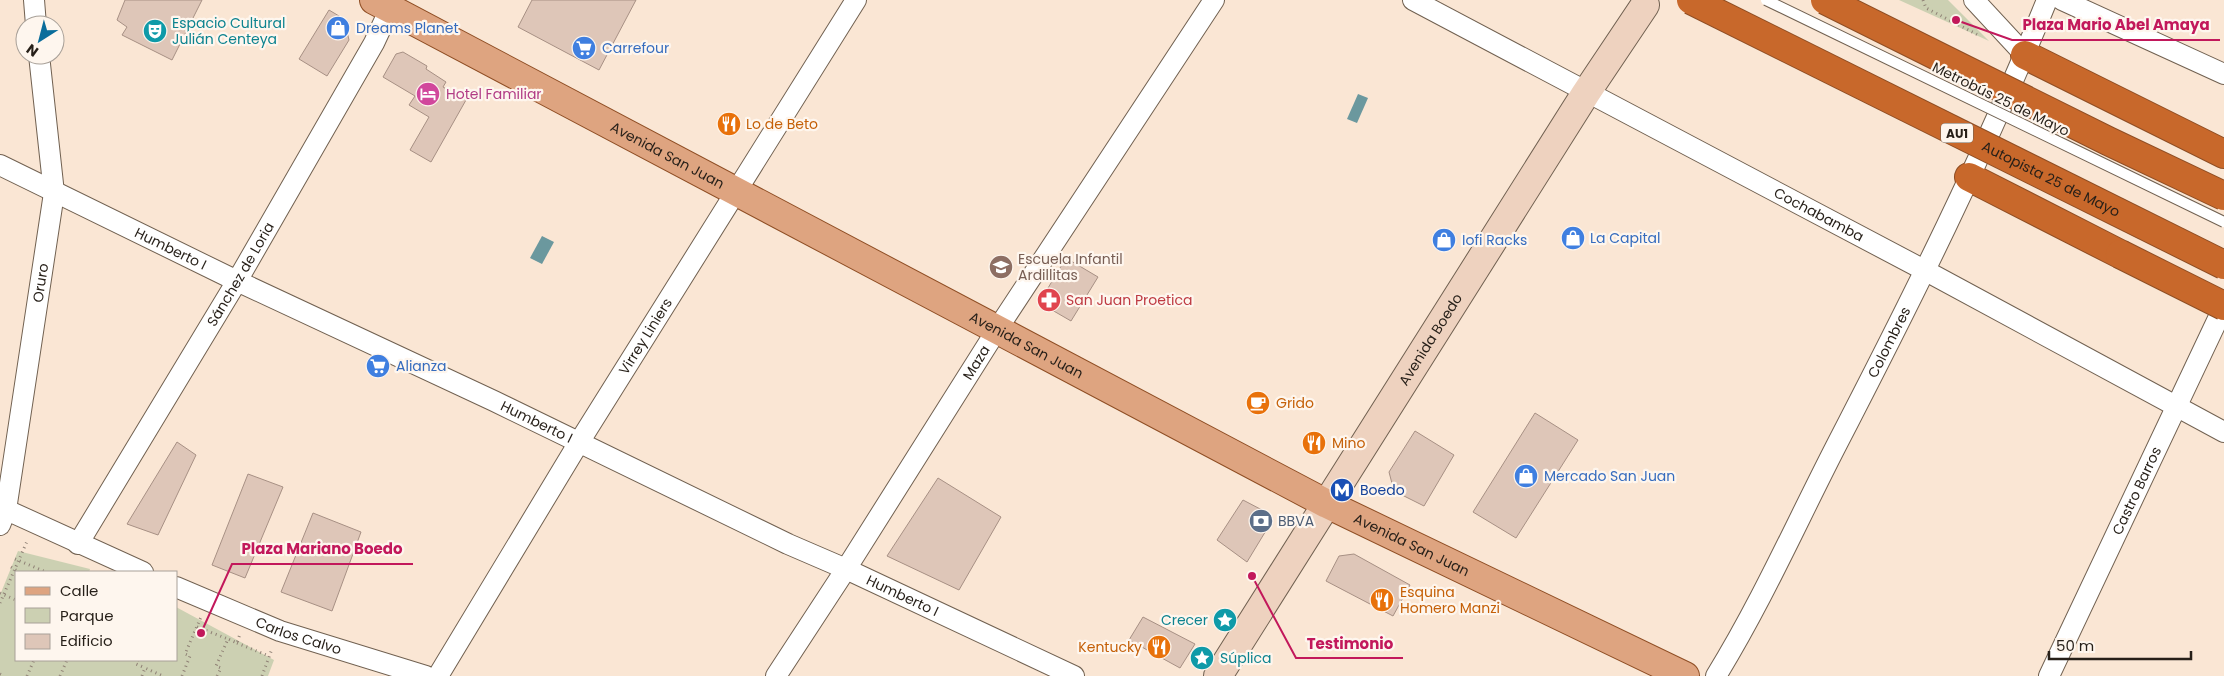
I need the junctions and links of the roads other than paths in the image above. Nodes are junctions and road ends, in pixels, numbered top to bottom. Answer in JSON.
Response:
{"nodes":[{"id":1,"x":34,"y":0,"type":"edge"},
{"id":2,"x":856,"y":0,"type":"edge"},
{"id":3,"x":1214,"y":0,"type":"edge"},
{"id":4,"x":1413,"y":0,"type":"edge"},
{"id":5,"x":1691,"y":0,"type":"edge"},
{"id":6,"x":1766,"y":0,"type":"edge"},
{"id":7,"x":1824,"y":0,"type":"edge"},
{"id":8,"x":1974,"y":0,"type":"edge"},
{"id":9,"x":2047,"y":0,"type":"edge"},
{"id":10,"x":2062,"y":0,"type":"edge"},
{"id":11,"x":386,"y":3,"type":"edge"},
{"id":12,"x":1644,"y":5,"type":"dead end"},
{"id":13,"x":35,"y":15,"type":"edge"},
{"id":14,"x":2025,"y":55,"type":"junction"},
{"id":15,"x":40,"y":65,"type":"edge"},
{"id":16,"x":2224,"y":74,"type":"edge"},
{"id":17,"x":1586,"y":93,"type":"junction"},
{"id":18,"x":2224,"y":154,"type":"edge"},
{"id":19,"x":0,"y":166,"type":"edge"},
{"id":20,"x":1969,"y":177,"type":"junction"},
{"id":21,"x":737,"y":191,"type":"junction"},
{"id":22,"x":54,"y":193,"type":"junction"},
{"id":23,"x":2224,"y":196,"type":"edge"},
{"id":24,"x":2224,"y":222,"type":"edge"},
{"id":25,"x":2224,"y":265,"type":"edge"},
{"id":26,"x":1926,"y":271,"type":"junction"},
{"id":27,"x":237,"y":281,"type":"junction"},
{"id":28,"x":2224,"y":306,"type":"edge"},
{"id":29,"x":998,"y":328,"type":"junction"},
{"id":30,"x":2176,"y":406,"type":"junction"},
{"id":31,"x":2224,"y":432,"type":"edge"},
{"id":32,"x":578,"y":444,"type":"junction"},
{"id":33,"x":1327,"y":504,"type":"junction"},
{"id":34,"x":2,"y":514,"type":"edge"},
{"id":35,"x":78,"y":544,"type":"junction"},
{"id":36,"x":846,"y":569,"type":"junction"},
{"id":37,"x":141,"y":571,"type":"edge"},
{"id":38,"x":178,"y":587,"type":"edge"},
{"id":39,"x":426,"y":676,"type":"edge"},
{"id":40,"x":438,"y":676,"type":"edge"},
{"id":41,"x":776,"y":676,"type":"edge"},
{"id":42,"x":1074,"y":676,"type":"edge"},
{"id":43,"x":1218,"y":676,"type":"edge"},
{"id":44,"x":1684,"y":676,"type":"edge"},
{"id":45,"x":1716,"y":676,"type":"edge"},
{"id":46,"x":2049,"y":676,"type":"edge"}],
"edges":[{"from":1,"to":13,"type":"street"},
{"from":2,"to":21,"type":"street","name":"Virrey Liniers"},
{"from":3,"to":29,"type":"street","name":"Maza"},
{"from":4,"to":17,"type":"street","name":"Cochabamba"},
{"from":5,"to":25,"type":"highway","name":"Autopista 25 de Mayo","number":"AU1","bridge":true},
{"from":6,"to":24,"type":"lane","name":"Metrobús 25 de Mayo","bridge":true},
{"from":7,"to":23,"type":"highway","bridge":true},
{"from":8,"to":14,"type":"street"},
{"from":9,"to":14,"type":"street","name":"Colombres"},
{"from":10,"to":16,"type":"street"},
{"from":11,"to":21,"type":"main road","name":"Avenida San Juan"},
{"from":11,"to":27,"type":"street","name":"Sánchez de Loria"},
{"from":12,"to":17,"type":"main road","name":"Avenida Boedo"},
{"from":14,"to":18,"type":"highway"},
{"from":14,"to":20,"type":"street","name":"Colombres"},
{"from":15,"to":22,"type":"street","name":"Oruro"},
{"from":17,"to":26,"type":"street","name":"Cochabamba"},
{"from":17,"to":33,"type":"main road","name":"Avenida Boedo"},
{"from":19,"to":22,"type":"street","name":"Humberto I"},
{"from":20,"to":26,"type":"street","name":"Colombres"},
{"from":20,"to":28,"type":"highway","bridge":true},
{"from":21,"to":29,"type":"main road","name":"Avenida San Juan"},
{"from":21,"to":32,"type":"street","name":"Virrey Liniers"},
{"from":22,"to":27,"type":"street","name":"Humberto I"},
{"from":22,"to":34,"type":"street","name":"Oruro"},
{"from":26,"to":30,"type":"street","name":"Cochabamba"},
{"from":26,"to":45,"type":"street","name":"Colombres"},
{"from":27,"to":32,"type":"street","name":"Humberto I"},
{"from":27,"to":35,"type":"street","name":"Sánchez de Loria"},
{"from":28,"to":30,"type":"street","name":"Castro Barros"},
{"from":29,"to":33,"type":"main road","name":"Avenida San Juan"},
{"from":29,"to":36,"type":"street","name":"Maza"},
{"from":30,"to":31,"type":"street","name":"Cochabamba"},
{"from":30,"to":46,"type":"street","name":"Castro Barros"},
{"from":32,"to":36,"type":"street","name":"Humberto I"},
{"from":32,"to":40,"type":"street","name":"Virrey Liniers"},
{"from":33,"to":43,"type":"main road","name":"Avenida Boedo"},
{"from":33,"to":44,"type":"main road","name":"Avenida San Juan"},
{"from":34,"to":35,"type":"street"},
{"from":35,"to":37,"type":"street"},
{"from":36,"to":41,"type":"street","name":"Maza"},
{"from":36,"to":42,"type":"street","name":"Humberto I"},
{"from":38,"to":39,"type":"street","name":"Carlos Calvo"}]}
